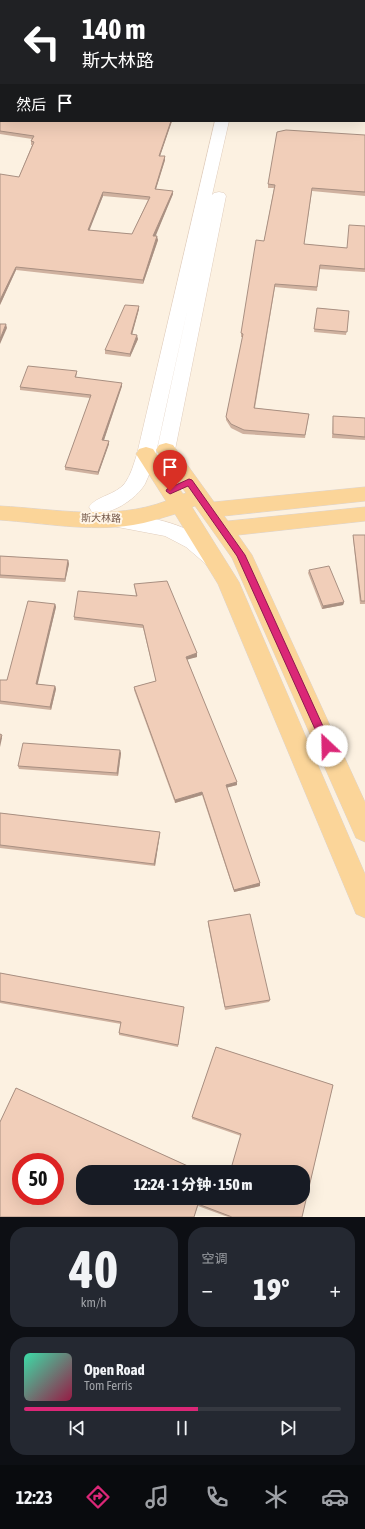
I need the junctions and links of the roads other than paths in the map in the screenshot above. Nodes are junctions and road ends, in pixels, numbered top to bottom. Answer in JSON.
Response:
{"nodes":[{"id":1,"x":222,"y":122,"type":"edge"},
{"id":2,"x":235,"y":122,"type":"edge"},
{"id":3,"x":156,"y":452,"type":"junction"},
{"id":4,"x":365,"y":494,"type":"edge"},
{"id":5,"x":189,"y":496,"type":"junction"},
{"id":6,"x":0,"y":500,"type":"edge"},
{"id":7,"x":0,"y":513,"type":"edge"},
{"id":8,"x":103,"y":513,"type":"junction"},
{"id":9,"x":365,"y":514,"type":"edge"},
{"id":10,"x":222,"y":529,"type":"junction"},
{"id":11,"x":216,"y":561,"type":"junction"},
{"id":12,"x":365,"y":830,"type":"edge"},
{"id":13,"x":365,"y":905,"type":"edge"}],
"edges":[{"from":1,"to":3,"type":"street"},
{"from":2,"to":3,"type":"street"},
{"from":3,"to":5,"type":"main road"},
{"from":3,"to":8,"type":"street"},
{"from":4,"to":5,"type":"main road","name":"斯大林路"},
{"from":5,"to":8,"type":"main road","name":"斯大林路"},
{"from":5,"to":10,"type":"main road"},
{"from":5,"to":11,"type":"main road"},
{"from":6,"to":8,"type":"main road","name":"斯大林路"},
{"from":7,"to":8,"type":"main road","name":"斯大林路"},
{"from":8,"to":11,"type":"street"},
{"from":9,"to":10,"type":"main road"},
{"from":10,"to":12,"type":"main road"},
{"from":11,"to":13,"type":"main road"}]}
